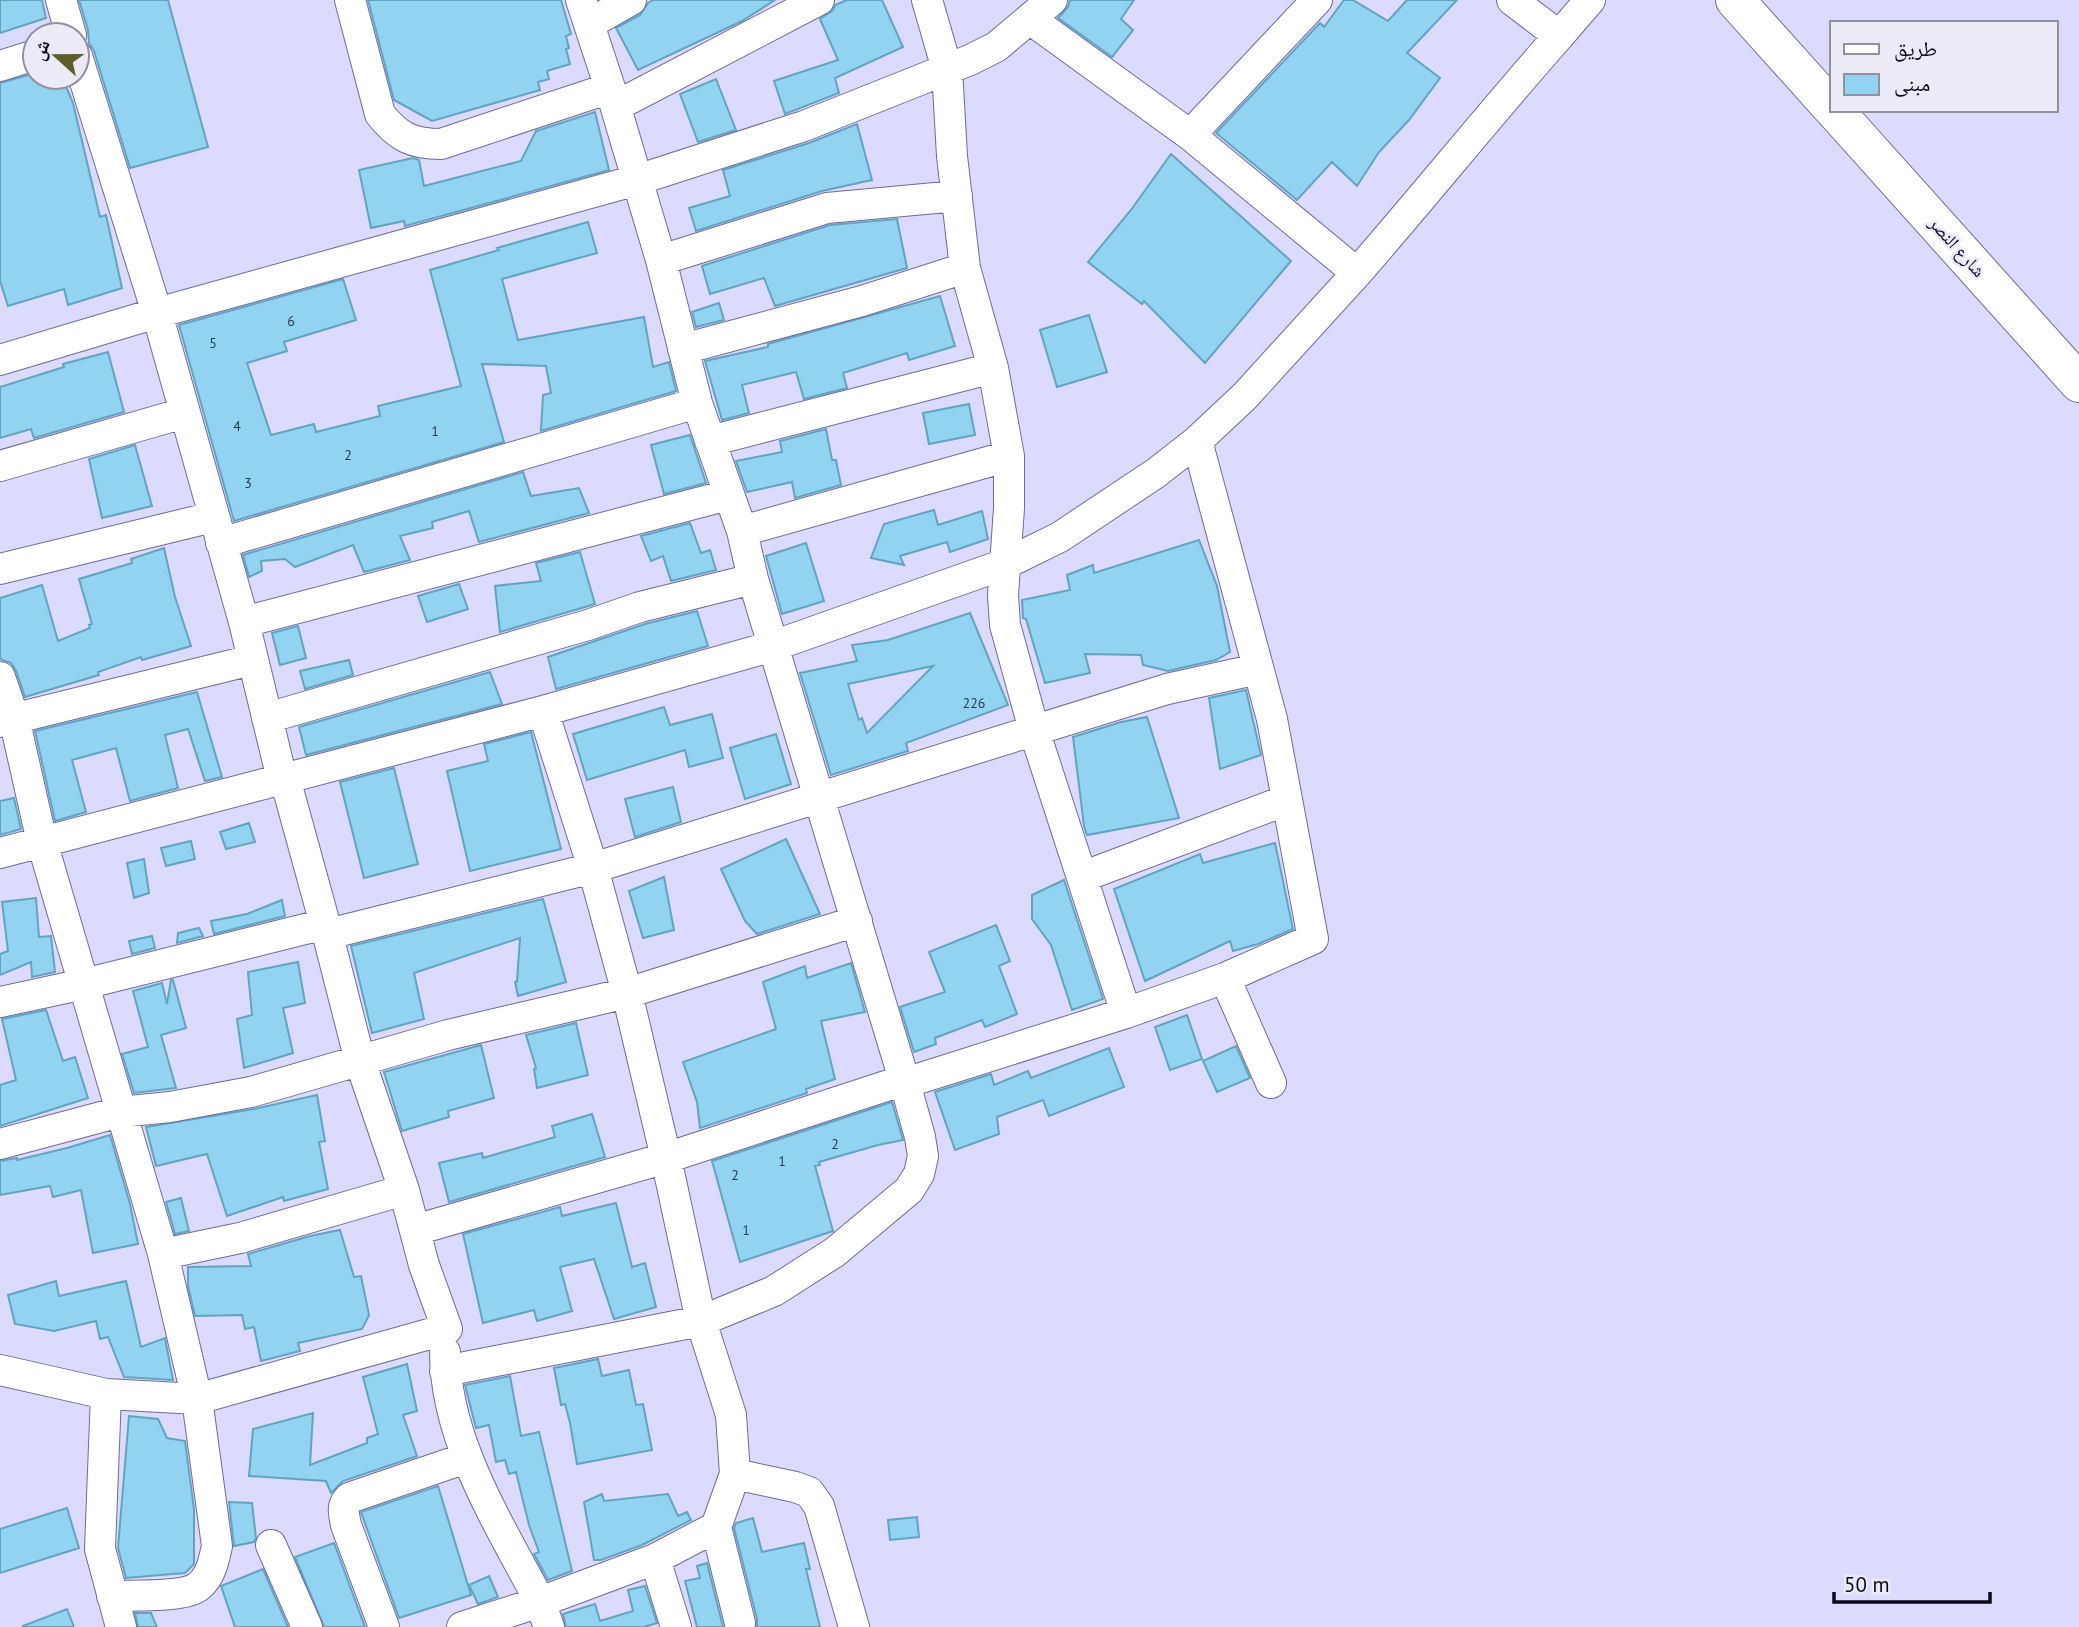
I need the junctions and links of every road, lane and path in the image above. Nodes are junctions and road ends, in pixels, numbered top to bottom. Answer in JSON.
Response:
{"nodes":[{"id":1,"x":61,"y":0,"type":"edge"},
{"id":2,"x":350,"y":0,"type":"edge"},
{"id":3,"x":631,"y":0,"type":"edge"},
{"id":4,"x":819,"y":0,"type":"edge"},
{"id":5,"x":927,"y":0,"type":"edge"},
{"id":6,"x":1511,"y":0,"type":"edge"},
{"id":7,"x":1590,"y":0,"type":"edge"},
{"id":8,"x":1735,"y":0,"type":"edge"},
{"id":9,"x":1310,"y":3,"type":"edge"},
{"id":10,"x":1041,"y":9,"type":"edge"},
{"id":11,"x":585,"y":12,"type":"edge"},
{"id":12,"x":67,"y":21,"type":"edge"},
{"id":13,"x":1559,"y":36,"type":"junction"},
{"id":14,"x":21,"y":59,"type":"edge"},
{"id":15,"x":0,"y":66,"type":"edge"},
{"id":16,"x":947,"y":69,"type":"junction"},
{"id":17,"x":88,"y":91,"type":"edge"},
{"id":18,"x":613,"y":97,"type":"junction"},
{"id":19,"x":1830,"y":106,"type":"edge"},
{"id":20,"x":1836,"y":112,"type":"edge"},
{"id":21,"x":1190,"y":135,"type":"junction"},
{"id":22,"x":637,"y":180,"type":"junction"},
{"id":23,"x":957,"y":196,"type":"junction"},
{"id":24,"x":661,"y":260,"type":"junction"},
{"id":25,"x":965,"y":268,"type":"junction"},
{"id":26,"x":1357,"y":273,"type":"junction"},
{"id":27,"x":156,"y":313,"type":"junction"},
{"id":28,"x":683,"y":349,"type":"junction"},
{"id":29,"x":0,"y":360,"type":"edge"},
{"id":30,"x":993,"y":368,"type":"junction"},
{"id":31,"x":2079,"y":383,"type":"edge"},
{"id":32,"x":697,"y":403,"type":"junction"},
{"id":33,"x":184,"y":413,"type":"junction"},
{"id":34,"x":710,"y":441,"type":"junction"},
{"id":35,"x":1196,"y":441,"type":"junction"},
{"id":36,"x":1009,"y":456,"type":"junction"},
{"id":37,"x":0,"y":466,"type":"edge"},
{"id":38,"x":728,"y":495,"type":"junction"},
{"id":39,"x":217,"y":530,"type":"junction"},
{"id":40,"x":742,"y":531,"type":"junction"},
{"id":41,"x":1004,"y":564,"type":"junction"},
{"id":42,"x":0,"y":569,"type":"edge"},
{"id":43,"x":753,"y":579,"type":"junction"},
{"id":44,"x":244,"y":622,"type":"junction"},
{"id":45,"x":773,"y":646,"type":"junction"},
{"id":46,"x":252,"y":660,"type":"junction"},
{"id":47,"x":1258,"y":669,"type":"junction"},
{"id":48,"x":0,"y":677,"type":"edge"},
{"id":49,"x":543,"y":711,"type":"junction"},
{"id":50,"x":267,"y":718,"type":"junction"},
{"id":51,"x":7,"y":720,"type":"edge"},
{"id":52,"x":1034,"y":730,"type":"junction"},
{"id":53,"x":282,"y":779,"type":"junction"},
{"id":54,"x":820,"y":798,"type":"junction"},
{"id":55,"x":1287,"y":800,"type":"junction"},
{"id":56,"x":42,"y":842,"type":"junction"},
{"id":57,"x":0,"y":853,"type":"edge"},
{"id":58,"x":593,"y":868,"type":"junction"},
{"id":59,"x":1082,"y":877,"type":"junction"},
{"id":60,"x":857,"y":921,"type":"junction"},
{"id":61,"x":327,"y":929,"type":"junction"},
{"id":62,"x":1226,"y":978,"type":"junction"},
{"id":63,"x":84,"y":984,"type":"junction"},
{"id":64,"x":626,"y":993,"type":"junction"},
{"id":65,"x":0,"y":1002,"type":"edge"},
{"id":66,"x":1126,"y":1013,"type":"junction"},
{"id":67,"x":360,"y":1061,"type":"junction"},
{"id":68,"x":905,"y":1083,"type":"junction"},
{"id":69,"x":1271,"y":1083,"type":"dead end"},
{"id":70,"x":120,"y":1112,"type":"junction"},
{"id":71,"x":0,"y":1144,"type":"edge"},
{"id":72,"x":666,"y":1158,"type":"junction"},
{"id":73,"x":404,"y":1189,"type":"junction"},
{"id":74,"x":415,"y":1230,"type":"junction"},
{"id":75,"x":163,"y":1254,"type":"junction"},
{"id":76,"x":701,"y":1321,"type":"junction"},
{"id":77,"x":447,"y":1329,"type":"junction"},
{"id":78,"x":0,"y":1370,"type":"edge"},
{"id":79,"x":446,"y":1371,"type":"junction"},
{"id":80,"x":106,"y":1394,"type":"junction"},
{"id":81,"x":197,"y":1399,"type":"junction"},
{"id":82,"x":466,"y":1458,"type":"junction"},
{"id":83,"x":735,"y":1474,"type":"junction"},
{"id":84,"x":716,"y":1527,"type":"junction"},
{"id":85,"x":271,"y":1545,"type":"dead end"},
{"id":86,"x":655,"y":1559,"type":"junction"},
{"id":87,"x":112,"y":1596,"type":"junction"},
{"id":88,"x":545,"y":1615,"type":"edge"},
{"id":89,"x":740,"y":1623,"type":"dead end"},
{"id":90,"x":121,"y":1627,"type":"edge"},
{"id":91,"x":307,"y":1627,"type":"edge"},
{"id":92,"x":384,"y":1627,"type":"edge"},
{"id":93,"x":462,"y":1627,"type":"edge"},
{"id":94,"x":676,"y":1627,"type":"edge"},
{"id":95,"x":854,"y":1627,"type":"edge"}],
"edges":[{"from":1,"to":12,"type":"street"},
{"from":2,"to":18,"type":"street"},
{"from":3,"to":11,"type":"street"},
{"from":4,"to":18,"type":"street"},
{"from":5,"to":16,"type":"street"},
{"from":6,"to":13,"type":"street"},
{"from":7,"to":13,"type":"street"},
{"from":8,"to":19,"type":"main road","name":"شارع النصر"},
{"from":9,"to":21,"type":"street"},
{"from":10,"to":16,"type":"street"},
{"from":10,"to":21,"type":"street"},
{"from":11,"to":18,"type":"street"},
{"from":13,"to":26,"type":"street"},
{"from":14,"to":15,"type":"street"},
{"from":16,"to":22,"type":"street"},
{"from":16,"to":23,"type":"street"},
{"from":17,"to":27,"type":"street"},
{"from":18,"to":22,"type":"street"},
{"from":20,"to":31,"type":"main road","name":"شارع النصر"},
{"from":21,"to":26,"type":"street"},
{"from":22,"to":24,"type":"street"},
{"from":22,"to":27,"type":"street"},
{"from":23,"to":24,"type":"street"},
{"from":23,"to":25,"type":"street"},
{"from":24,"to":28,"type":"street"},
{"from":25,"to":28,"type":"street"},
{"from":25,"to":30,"type":"street"},
{"from":26,"to":35,"type":"street"},
{"from":27,"to":29,"type":"street"},
{"from":27,"to":33,"type":"street"},
{"from":28,"to":32,"type":"street"},
{"from":30,"to":34,"type":"street"},
{"from":30,"to":36,"type":"street"},
{"from":32,"to":34,"type":"street"},
{"from":32,"to":39,"type":"street"},
{"from":33,"to":37,"type":"street"},
{"from":33,"to":39,"type":"street"},
{"from":34,"to":38,"type":"street"},
{"from":35,"to":41,"type":"street"},
{"from":35,"to":47,"type":"street"},
{"from":36,"to":40,"type":"street"},
{"from":36,"to":41,"type":"street"},
{"from":38,"to":40,"type":"street"},
{"from":38,"to":44,"type":"street"},
{"from":39,"to":42,"type":"street"},
{"from":39,"to":44,"type":"street"},
{"from":40,"to":43,"type":"street"},
{"from":41,"to":45,"type":"street"},
{"from":41,"to":52,"type":"street"},
{"from":43,"to":45,"type":"street"},
{"from":43,"to":50,"type":"street"},
{"from":44,"to":46,"type":"street"},
{"from":45,"to":49,"type":"street"},
{"from":45,"to":54,"type":"street"},
{"from":46,"to":50,"type":"street"},
{"from":46,"to":51,"type":"street"},
{"from":47,"to":52,"type":"street"},
{"from":47,"to":55,"type":"street"},
{"from":48,"to":51,"type":"street"},
{"from":49,"to":53,"type":"street"},
{"from":49,"to":58,"type":"street"},
{"from":50,"to":53,"type":"street"},
{"from":51,"to":56,"type":"street"},
{"from":52,"to":54,"type":"street"},
{"from":52,"to":59,"type":"street"},
{"from":53,"to":56,"type":"street"},
{"from":53,"to":61,"type":"street"},
{"from":54,"to":58,"type":"street"},
{"from":54,"to":60,"type":"street"},
{"from":55,"to":59,"type":"street"},
{"from":55,"to":62,"type":"street"},
{"from":56,"to":57,"type":"street"},
{"from":56,"to":63,"type":"street"},
{"from":58,"to":61,"type":"street"},
{"from":58,"to":64,"type":"street"},
{"from":59,"to":66,"type":"street"},
{"from":60,"to":64,"type":"street"},
{"from":60,"to":68,"type":"street"},
{"from":61,"to":63,"type":"street"},
{"from":61,"to":67,"type":"street"},
{"from":62,"to":66,"type":"street"},
{"from":62,"to":69,"type":"street"},
{"from":63,"to":65,"type":"street"},
{"from":63,"to":70,"type":"street"},
{"from":64,"to":67,"type":"street"},
{"from":64,"to":72,"type":"street"},
{"from":66,"to":68,"type":"street"},
{"from":67,"to":70,"type":"street"},
{"from":67,"to":73,"type":"street"},
{"from":68,"to":72,"type":"street"},
{"from":68,"to":76,"type":"street"},
{"from":70,"to":71,"type":"street"},
{"from":70,"to":75,"type":"street"},
{"from":72,"to":74,"type":"street"},
{"from":72,"to":76,"type":"street"},
{"from":73,"to":74,"type":"street"},
{"from":73,"to":75,"type":"street"},
{"from":74,"to":77,"type":"street"},
{"from":75,"to":81,"type":"street"},
{"from":76,"to":79,"type":"street"},
{"from":76,"to":83,"type":"street"},
{"from":77,"to":79,"type":"street"},
{"from":77,"to":81,"type":"street"},
{"from":78,"to":80,"type":"street"},
{"from":79,"to":82,"type":"street"},
{"from":80,"to":81,"type":"street"},
{"from":80,"to":87,"type":"street"},
{"from":81,"to":87,"type":"street"},
{"from":82,"to":88,"type":"street"},
{"from":82,"to":92,"type":"street"},
{"from":83,"to":84,"type":"street"},
{"from":83,"to":95,"type":"street"},
{"from":84,"to":86,"type":"street"},
{"from":84,"to":89,"type":"street"},
{"from":85,"to":91,"type":"street"},
{"from":86,"to":88,"type":"street"},
{"from":86,"to":94,"type":"street"},
{"from":87,"to":90,"type":"street"},
{"from":88,"to":93,"type":"street"}]}
